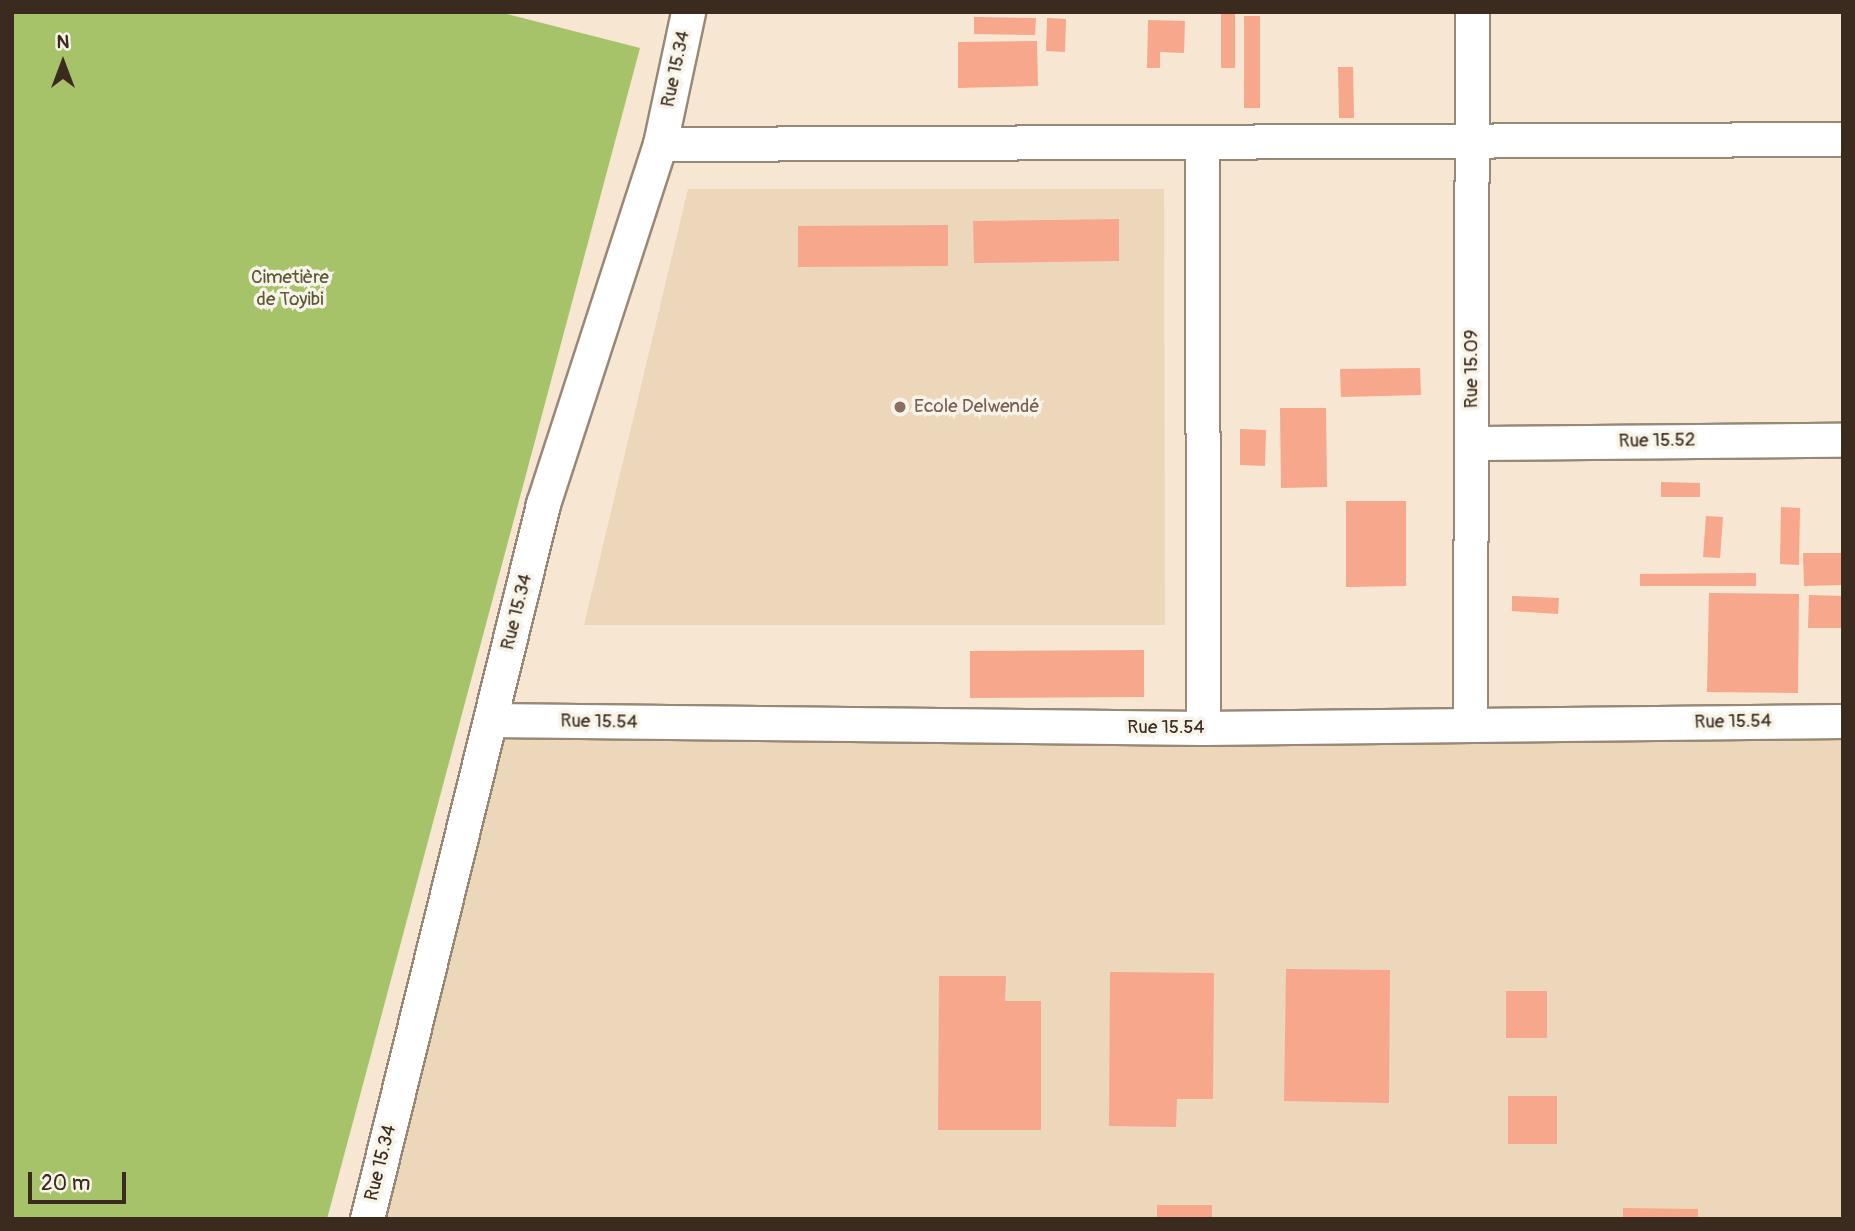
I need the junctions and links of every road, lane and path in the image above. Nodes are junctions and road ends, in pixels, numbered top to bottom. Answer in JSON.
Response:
{"nodes":[{"id":1,"x":688,"y":12,"type":"edge"},
{"id":2,"x":1472,"y":12,"type":"edge"},
{"id":3,"x":1843,"y":139,"type":"edge"},
{"id":4,"x":1202,"y":143,"type":"junction"},
{"id":5,"x":1472,"y":143,"type":"junction"},
{"id":6,"x":660,"y":145,"type":"junction"},
{"id":7,"x":1843,"y":440,"type":"edge"},
{"id":8,"x":1472,"y":443,"type":"junction"},
{"id":9,"x":490,"y":720,"type":"junction"},
{"id":10,"x":1843,"y":721,"type":"edge"},
{"id":11,"x":1470,"y":725,"type":"junction"},
{"id":12,"x":1203,"y":728,"type":"junction"},
{"id":13,"x":367,"y":1219,"type":"edge"}],
"edges":[{"from":1,"to":6,"type":"street","name":"Rue 15.34"},
{"from":2,"to":5,"type":"street","name":"Rue 15.09"},
{"from":3,"to":5,"type":"street"},
{"from":4,"to":5,"type":"street"},
{"from":4,"to":6,"type":"street"},
{"from":4,"to":12,"type":"street"},
{"from":5,"to":8,"type":"street","name":"Rue 15.09"},
{"from":6,"to":9,"type":"street","name":"Rue 15.34"},
{"from":7,"to":8,"type":"street","name":"Rue 15.52"},
{"from":8,"to":11,"type":"street","name":"Rue 15.09"},
{"from":9,"to":12,"type":"street","name":"Rue 15.54"},
{"from":9,"to":13,"type":"street","name":"Rue 15.34"},
{"from":10,"to":11,"type":"street","name":"Rue 15.54"},
{"from":11,"to":12,"type":"street","name":"Rue 15.54"}]}
